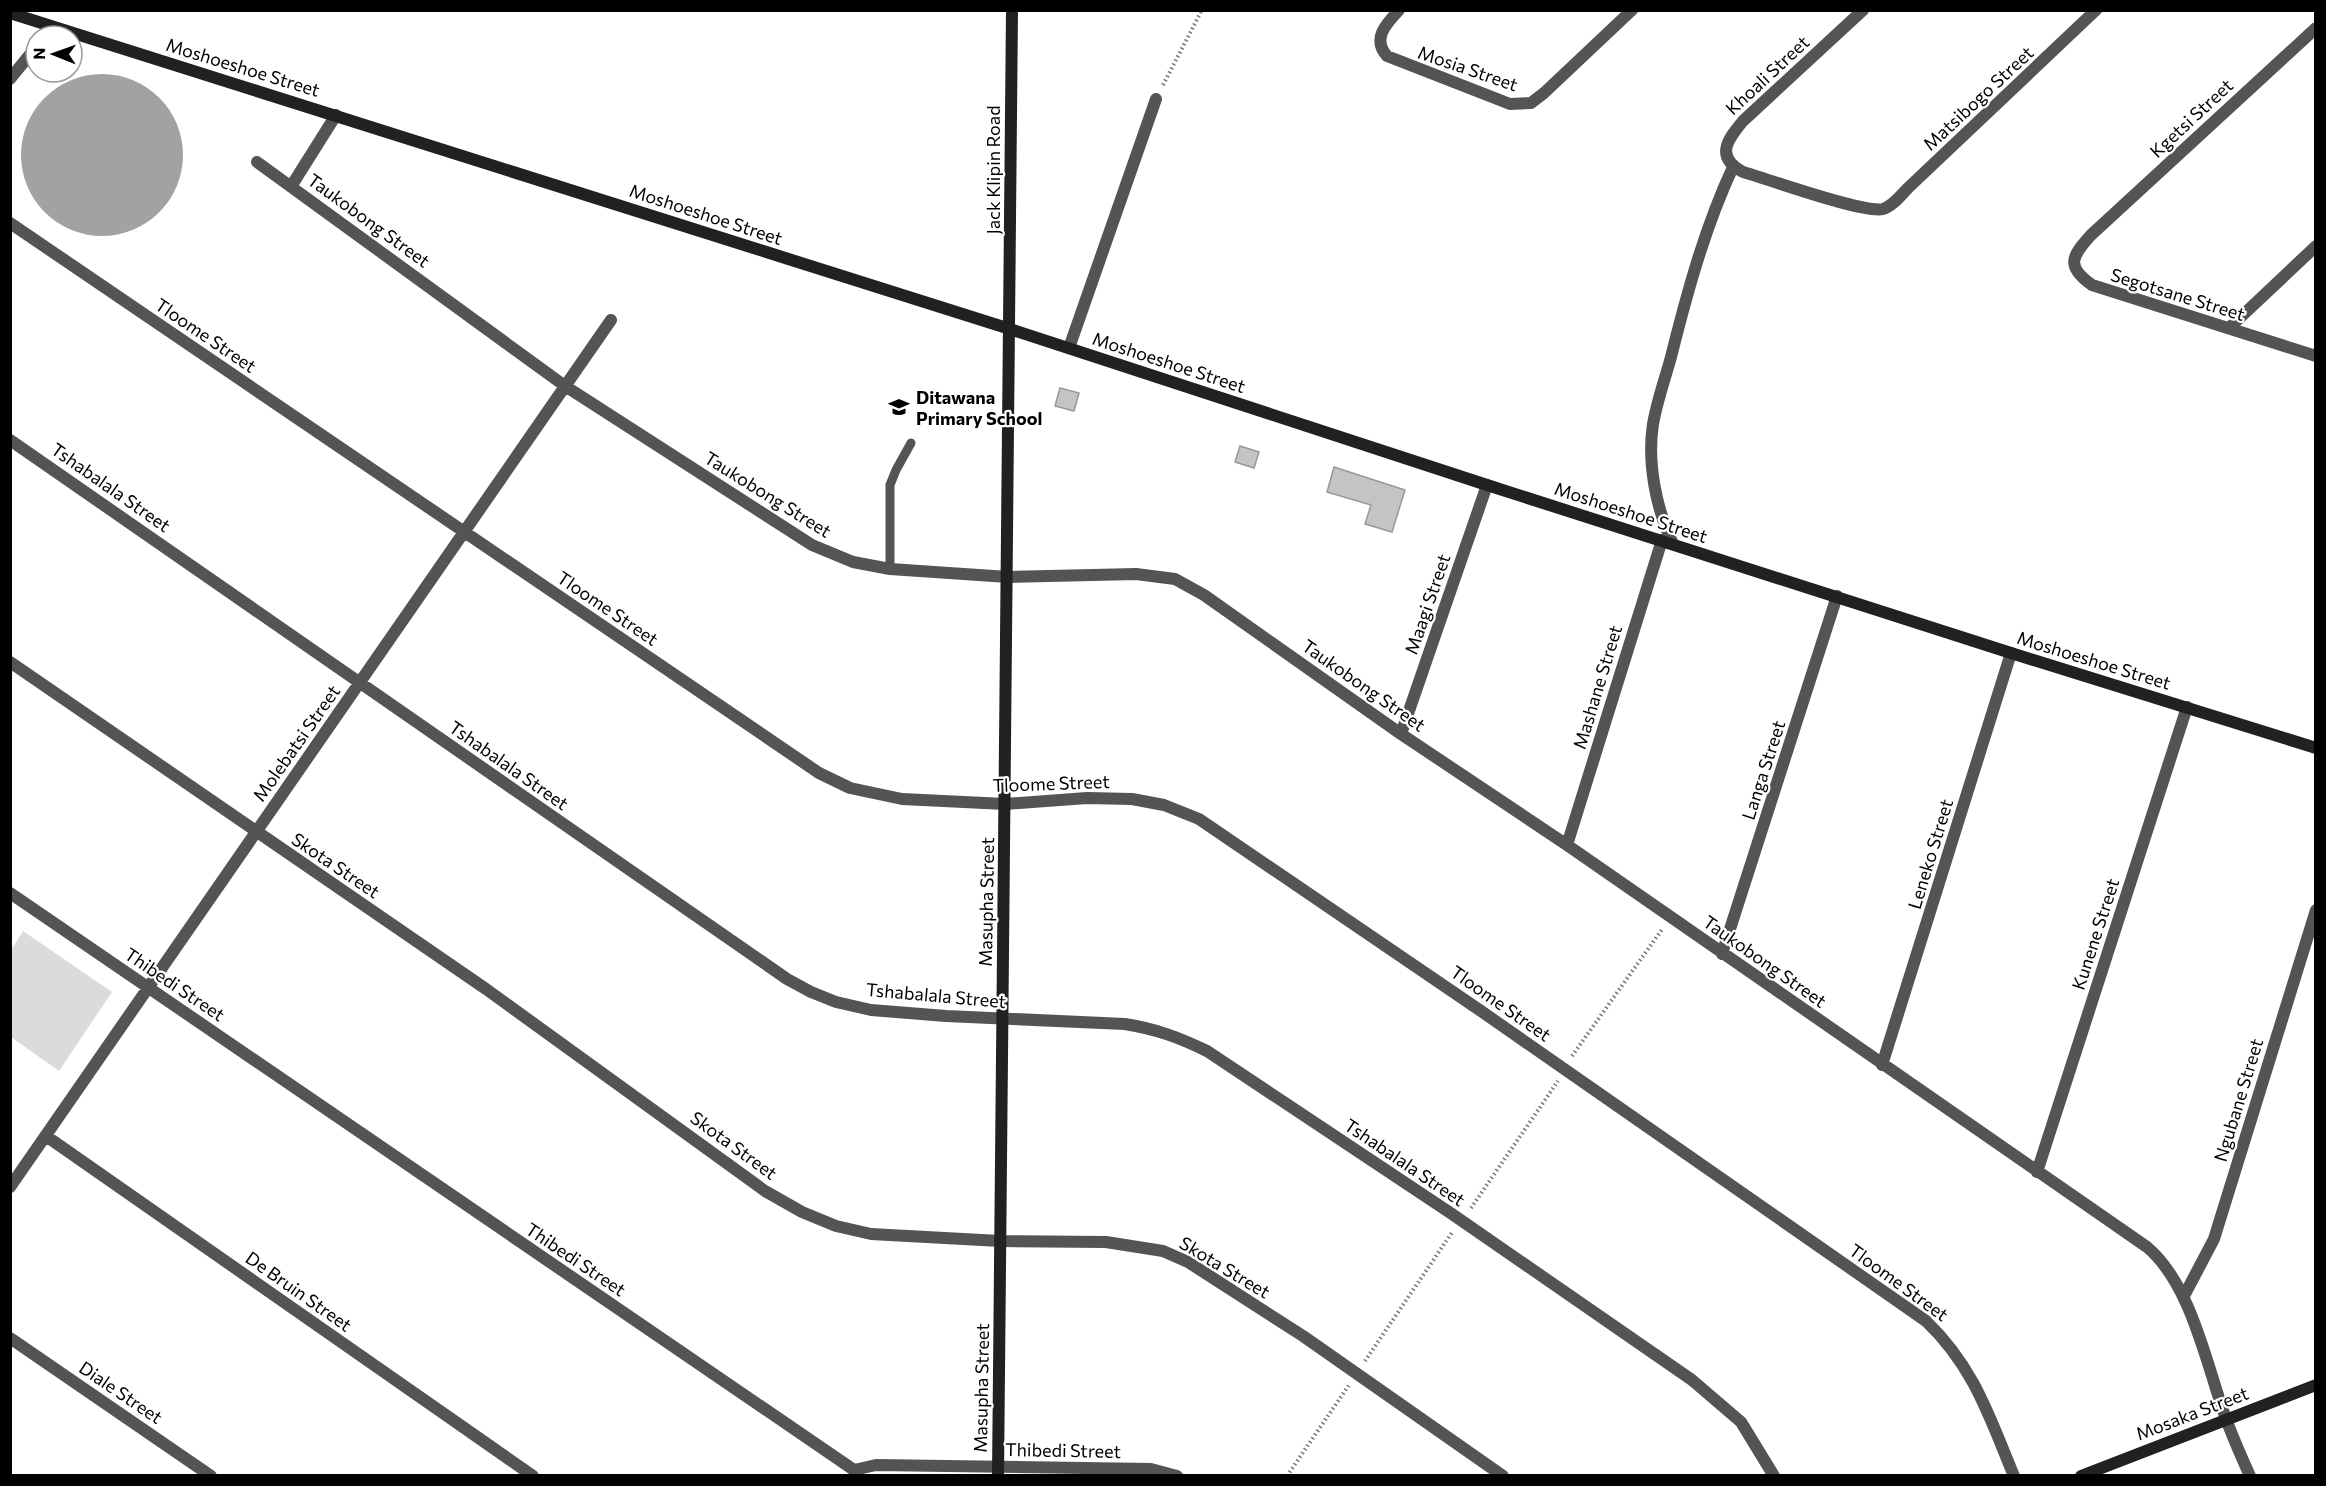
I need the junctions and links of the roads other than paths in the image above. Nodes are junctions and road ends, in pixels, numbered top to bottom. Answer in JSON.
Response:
{"nodes":[{"id":1,"x":1012,"y":10,"type":"edge"},
{"id":2,"x":1399,"y":10,"type":"edge"},
{"id":3,"x":1632,"y":10,"type":"edge"},
{"id":4,"x":1863,"y":10,"type":"edge"},
{"id":5,"x":2096,"y":10,"type":"edge"},
{"id":6,"x":10,"y":13,"type":"edge"},
{"id":7,"x":34,"y":24,"type":"edge"},
{"id":8,"x":2316,"y":28,"type":"edge"},
{"id":9,"x":84,"y":41,"type":"edge"},
{"id":10,"x":24,"y":62,"type":"edge"},
{"id":11,"x":10,"y":79,"type":"edge"},
{"id":12,"x":1156,"y":99,"type":"road end"},
{"id":13,"x":336,"y":115,"type":"junction"},
{"id":14,"x":257,"y":162,"type":"dead end"},
{"id":15,"x":1733,"y":167,"type":"junction"},
{"id":16,"x":292,"y":185,"type":"junction"},
{"id":17,"x":10,"y":223,"type":"edge"},
{"id":18,"x":2091,"y":235,"type":"joint"},
{"id":19,"x":2316,"y":246,"type":"edge"},
{"id":20,"x":611,"y":320,"type":"dead end"},
{"id":21,"x":2229,"y":328,"type":"junction"},
{"id":22,"x":1010,"y":329,"type":"junction"},
{"id":23,"x":1069,"y":348,"type":"junction"},
{"id":24,"x":2316,"y":356,"type":"edge"},
{"id":25,"x":565,"y":386,"type":"junction"},
{"id":26,"x":10,"y":440,"type":"edge"},
{"id":27,"x":911,"y":443,"type":"dead end"},
{"id":28,"x":1487,"y":485,"type":"junction"},
{"id":29,"x":464,"y":532,"type":"junction"},
{"id":30,"x":1667,"y":542,"type":"junction"},
{"id":31,"x":890,"y":569,"type":"junction"},
{"id":32,"x":1008,"y":577,"type":"junction"},
{"id":33,"x":1837,"y":597,"type":"junction"},
{"id":34,"x":2012,"y":654,"type":"junction"},
{"id":35,"x":10,"y":662,"type":"edge"},
{"id":36,"x":359,"y":684,"type":"junction"},
{"id":37,"x":2187,"y":707,"type":"junction"},
{"id":38,"x":1401,"y":734,"type":"junction"},
{"id":39,"x":2316,"y":748,"type":"edge"},
{"id":40,"x":1005,"y":804,"type":"junction"},
{"id":41,"x":256,"y":832,"type":"junction"},
{"id":42,"x":1567,"y":845,"type":"junction"},
{"id":43,"x":10,"y":893,"type":"edge"},
{"id":44,"x":2316,"y":910,"type":"edge"},
{"id":45,"x":1722,"y":954,"type":"junction"},
{"id":46,"x":148,"y":988,"type":"junction"},
{"id":47,"x":1003,"y":1019,"type":"junction"},
{"id":48,"x":1882,"y":1065,"type":"junction"},
{"id":49,"x":46,"y":1136,"type":"junction"},
{"id":50,"x":2037,"y":1172,"type":"junction"},
{"id":51,"x":10,"y":1187,"type":"edge"},
{"id":52,"x":1000,"y":1241,"type":"junction"},
{"id":53,"x":2184,"y":1296,"type":"junction"},
{"id":54,"x":10,"y":1338,"type":"edge"},
{"id":55,"x":2316,"y":1385,"type":"edge"},
{"id":56,"x":2226,"y":1419,"type":"junction"},
{"id":57,"x":998,"y":1472,"type":"edge"},
{"id":58,"x":852,"y":1473,"type":"edge"},
{"id":59,"x":211,"y":1476,"type":"edge"},
{"id":60,"x":533,"y":1476,"type":"edge"},
{"id":61,"x":1177,"y":1476,"type":"edge"},
{"id":62,"x":1503,"y":1476,"type":"edge"},
{"id":63,"x":1774,"y":1476,"type":"edge"},
{"id":64,"x":2014,"y":1476,"type":"edge"},
{"id":65,"x":2080,"y":1476,"type":"edge"},
{"id":66,"x":2250,"y":1476,"type":"edge"}],
"edges":[{"from":1,"to":22,"type":"street","name":"Jack Klipin Road"},
{"from":2,"to":3,"type":"street","name":"Mosia Street"},
{"from":4,"to":15,"type":"street","name":"Khoali Street"},
{"from":5,"to":15,"type":"street","name":"Matsibogo Street"},
{"from":6,"to":7,"type":"street","name":"Moshoeshoe Street"},
{"from":8,"to":18,"type":"street","name":"Kgetsi Street"},
{"from":9,"to":13,"type":"street","name":"Moshoeshoe Street"},
{"from":10,"to":11,"type":"street"},
{"from":12,"to":23,"type":"street"},
{"from":13,"to":16,"type":"street","name":"Taukobong Street"},
{"from":13,"to":22,"type":"street","name":"Moshoeshoe Street"},
{"from":14,"to":16,"type":"street","name":"Taukobong Street"},
{"from":15,"to":30,"type":"street"},
{"from":16,"to":25,"type":"street","name":"Taukobong Street"},
{"from":17,"to":29,"type":"street","name":"Tloome Street"},
{"from":18,"to":21,"type":"street","name":"Segotsane Street"},
{"from":19,"to":21,"type":"street"},
{"from":20,"to":25,"type":"street","name":"Molebatsi Street"},
{"from":21,"to":24,"type":"street","name":"Segotsane Street"},
{"from":22,"to":23,"type":"street","name":"Moshoeshoe Street"},
{"from":22,"to":32,"type":"street","name":"Masupha Street"},
{"from":23,"to":28,"type":"street","name":"Moshoeshoe Street"},
{"from":25,"to":29,"type":"street","name":"Molebatsi Street"},
{"from":25,"to":31,"type":"street","name":"Taukobong Street"},
{"from":26,"to":36,"type":"street","name":"Tshabalala Street"},
{"from":27,"to":31,"type":"lane"},
{"from":28,"to":30,"type":"street","name":"Moshoeshoe Street"},
{"from":28,"to":38,"type":"street","name":"Maagi Street"},
{"from":29,"to":36,"type":"street","name":"Molebatsi Street"},
{"from":29,"to":40,"type":"street","name":"Tloome Street"},
{"from":30,"to":33,"type":"street","name":"Moshoeshoe Street"},
{"from":30,"to":42,"type":"street","name":"Mashane Street"},
{"from":31,"to":32,"type":"street","name":"Taukobong Street"},
{"from":32,"to":38,"type":"street","name":"Taukobong Street"},
{"from":32,"to":40,"type":"street","name":"Masupha Street"},
{"from":33,"to":34,"type":"street","name":"Moshoeshoe Street"},
{"from":33,"to":45,"type":"street","name":"Langa Street"},
{"from":34,"to":37,"type":"street","name":"Moshoeshoe Street"},
{"from":34,"to":48,"type":"street","name":"Leneko Street"},
{"from":35,"to":41,"type":"street","name":"Skota Street"},
{"from":36,"to":41,"type":"street","name":"Molebatsi Street"},
{"from":36,"to":47,"type":"street","name":"Tshabalala Street"},
{"from":37,"to":39,"type":"street","name":"Moshoeshoe Street"},
{"from":37,"to":50,"type":"street","name":"Kunene Street"},
{"from":38,"to":42,"type":"street","name":"Taukobong Street"},
{"from":40,"to":47,"type":"street","name":"Masupha Street"},
{"from":40,"to":64,"type":"street","name":"Tloome Street"},
{"from":41,"to":46,"type":"street","name":"Molebatsi Street"},
{"from":41,"to":52,"type":"street","name":"Skota Street"},
{"from":42,"to":45,"type":"street","name":"Taukobong Street"},
{"from":43,"to":46,"type":"street","name":"Thibedi Street"},
{"from":44,"to":53,"type":"street","name":"Ngubane Street"},
{"from":45,"to":48,"type":"street","name":"Taukobong Street"},
{"from":46,"to":49,"type":"street","name":"Molebatsi Street"},
{"from":46,"to":58,"type":"street","name":"Thibedi Street"},
{"from":47,"to":52,"type":"street","name":"Masupha Street"},
{"from":47,"to":63,"type":"street","name":"Tshabalala Street"},
{"from":48,"to":50,"type":"street","name":"Taukobong Street"},
{"from":49,"to":51,"type":"street","name":"Molebatsi Street"},
{"from":49,"to":60,"type":"street","name":"De Bruin Street"},
{"from":50,"to":53,"type":"street","name":"Taukobong Street"},
{"from":52,"to":57,"type":"street","name":"Masupha Street"},
{"from":52,"to":62,"type":"street","name":"Skota Street"},
{"from":53,"to":56,"type":"street","name":"Taukobong Street"},
{"from":54,"to":59,"type":"street","name":"Diale Street"},
{"from":55,"to":56,"type":"street","name":"Mosaka Street"},
{"from":56,"to":65,"type":"street","name":"Mosaka Street"},
{"from":56,"to":66,"type":"street","name":"Taukobong Street"},
{"from":57,"to":58,"type":"street","name":"Thibedi Street"},
{"from":57,"to":61,"type":"street","name":"Thibedi Street"}]}
